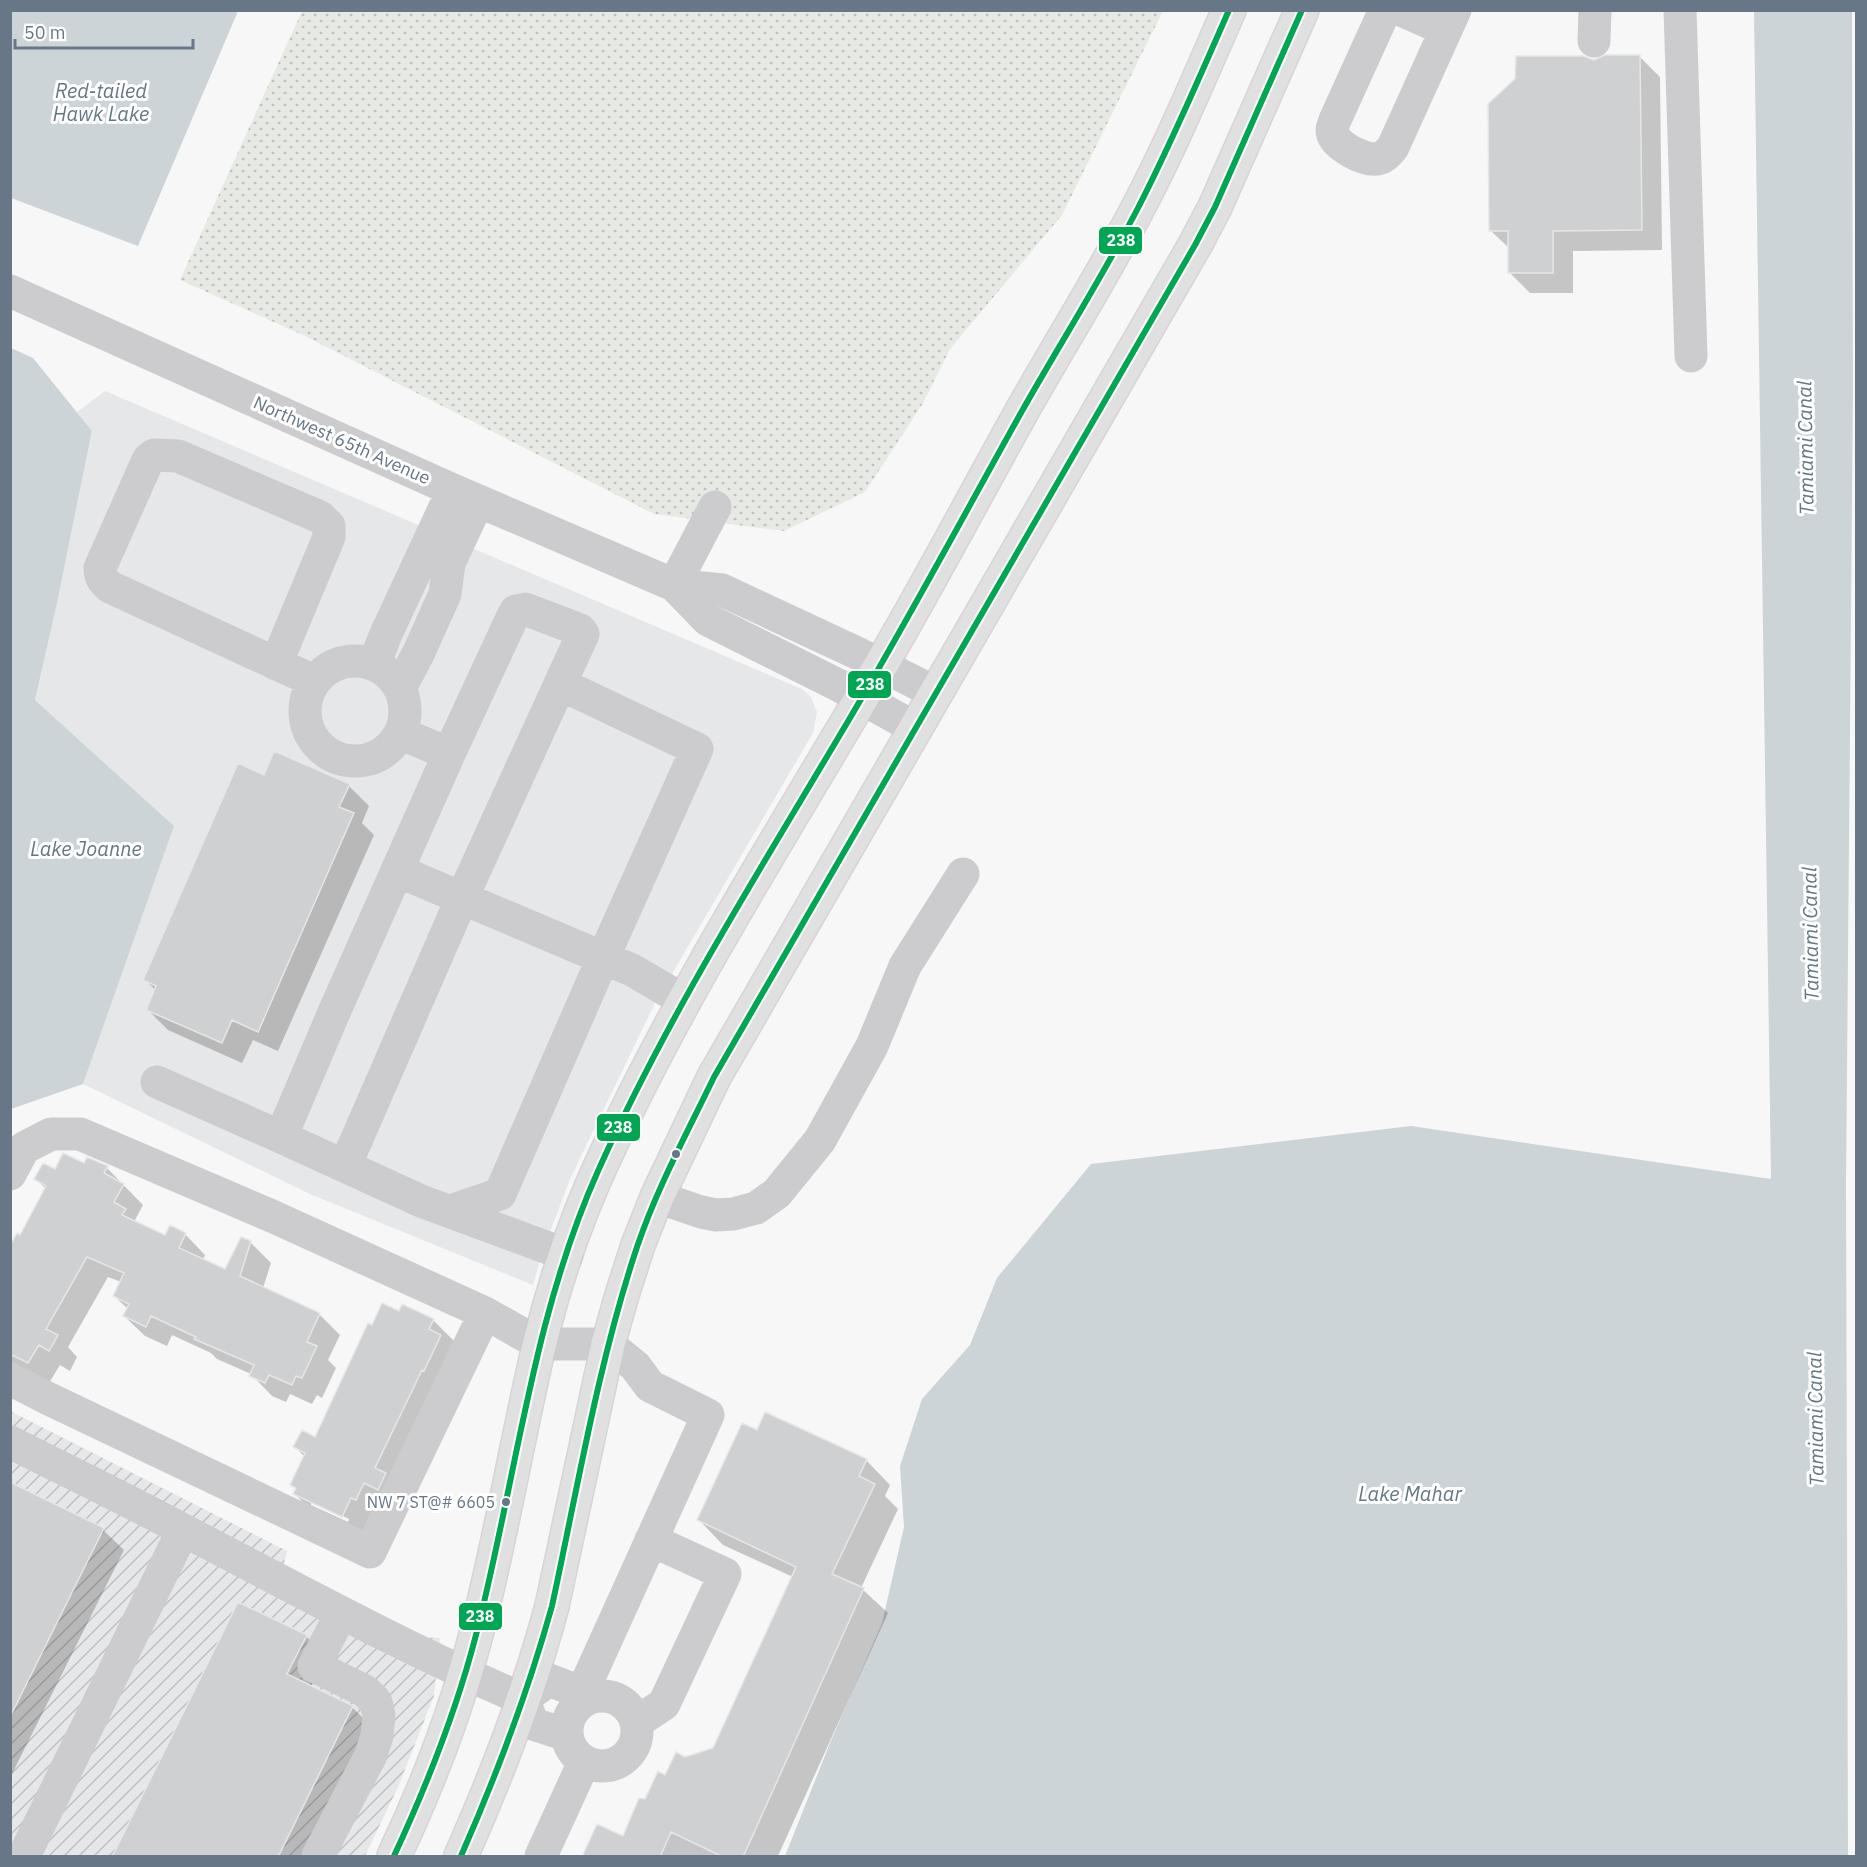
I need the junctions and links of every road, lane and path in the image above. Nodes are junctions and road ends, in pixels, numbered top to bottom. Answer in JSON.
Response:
{"nodes":[{"id":1,"x":1229,"y":10,"type":"edge"},
{"id":2,"x":1302,"y":10,"type":"edge"},
{"id":3,"x":1384,"y":10,"type":"edge"},
{"id":4,"x":1401,"y":10,"type":"edge"},
{"id":5,"x":1680,"y":10,"type":"edge"},
{"id":6,"x":1450,"y":20,"type":"edge"},
{"id":7,"x":10,"y":291,"type":"edge"},
{"id":8,"x":1691,"y":356,"type":"dead end"},
{"id":9,"x":465,"y":495,"type":"junction"},
{"id":10,"x":715,"y":507,"type":"dead end"},
{"id":11,"x":674,"y":585,"type":"junction"},
{"id":12,"x":276,"y":664,"type":"junction"},
{"id":13,"x":374,"y":664,"type":"junction"},
{"id":14,"x":881,"y":666,"type":"junction"},
{"id":15,"x":314,"y":681,"type":"junction"},
{"id":16,"x":560,"y":684,"type":"junction"},
{"id":17,"x":400,"y":688,"type":"junction"},
{"id":18,"x":936,"y":693,"type":"junction"},
{"id":19,"x":861,"y":698,"type":"junction"},
{"id":20,"x":915,"y":728,"type":"junction"},
{"id":21,"x":400,"y":733,"type":"junction"},
{"id":22,"x":449,"y":754,"type":"junction"},
{"id":23,"x":398,"y":871,"type":"junction"},
{"id":24,"x":963,"y":874,"type":"dead end"},
{"id":25,"x":462,"y":898,"type":"junction"},
{"id":26,"x":603,"y":958,"type":"junction"},
{"id":27,"x":685,"y":1001,"type":"junction"},
{"id":28,"x":157,"y":1082,"type":"dead end"},
{"id":29,"x":281,"y":1137,"type":"junction"},
{"id":30,"x":345,"y":1166,"type":"junction"},
{"id":31,"x":10,"y":1174,"type":"edge"},
{"id":32,"x":657,"y":1197,"type":"junction"},
{"id":33,"x":450,"y":1211,"type":"junction"},
{"id":34,"x":567,"y":1256,"type":"junction"},
{"id":35,"x":485,"y":1313,"type":"junction"},
{"id":36,"x":540,"y":1344,"type":"junction"},
{"id":37,"x":608,"y":1344,"type":"junction"},
{"id":38,"x":10,"y":1379,"type":"edge"},
{"id":39,"x":10,"y":1443,"type":"edge"},
{"id":40,"x":183,"y":1530,"type":"junction"},
{"id":41,"x":651,"y":1540,"type":"junction"},
{"id":42,"x":341,"y":1614,"type":"junction"},
{"id":43,"x":465,"y":1675,"type":"junction"},
{"id":44,"x":587,"y":1695,"type":"junction"},
{"id":45,"x":523,"y":1699,"type":"junction"},
{"id":46,"x":637,"y":1722,"type":"junction"},
{"id":47,"x":567,"y":1735,"type":"junction"},
{"id":48,"x":584,"y":1762,"type":"junction"},
{"id":49,"x":24,"y":1857,"type":"edge"},
{"id":50,"x":318,"y":1857,"type":"edge"},
{"id":51,"x":394,"y":1857,"type":"edge"},
{"id":52,"x":461,"y":1857,"type":"edge"},
{"id":53,"x":542,"y":1857,"type":"edge"}],
"edges":[{"from":1,"to":14,"type":"main road"},
{"from":2,"to":18,"type":"main road"},
{"from":3,"to":6,"type":"street"},
{"from":4,"to":6,"type":"street"},
{"from":5,"to":8,"type":"street"},
{"from":7,"to":9,"type":"street","name":"Northwest 65th Avenue"},
{"from":9,"to":11,"type":"street","name":"Northwest 65th Avenue"},
{"from":9,"to":13,"type":"street"},
{"from":9,"to":17,"type":"street"},
{"from":10,"to":11,"type":"street"},
{"from":11,"to":14,"type":"street","name":"Northwest 65th Avenue"},
{"from":11,"to":19,"type":"street","name":"Northwest 65th Avenue"},
{"from":12,"to":12,"type":"street"},
{"from":12,"to":15,"type":"street"},
{"from":13,"to":15,"type":"street"},
{"from":13,"to":17,"type":"street"},
{"from":14,"to":18,"type":"street","name":"Northwest 65th Avenue"},
{"from":14,"to":19,"type":"main road"},
{"from":15,"to":21,"type":"street"},
{"from":16,"to":22,"type":"street"},
{"from":16,"to":25,"type":"street"},
{"from":16,"to":26,"type":"street"},
{"from":17,"to":21,"type":"street"},
{"from":18,"to":20,"type":"main road"},
{"from":19,"to":20,"type":"street","name":"Northwest 65th Avenue"},
{"from":19,"to":27,"type":"main road"},
{"from":20,"to":32,"type":"main road"},
{"from":21,"to":22,"type":"street"},
{"from":22,"to":23,"type":"street"},
{"from":23,"to":25,"type":"street"},
{"from":23,"to":29,"type":"street"},
{"from":24,"to":32,"type":"street"},
{"from":25,"to":26,"type":"street"},
{"from":25,"to":30,"type":"street"},
{"from":26,"to":27,"type":"street"},
{"from":26,"to":33,"type":"street"},
{"from":27,"to":34,"type":"main road"},
{"from":28,"to":29,"type":"street"},
{"from":29,"to":30,"type":"street"},
{"from":30,"to":33,"type":"street"},
{"from":31,"to":35,"type":"street"},
{"from":32,"to":37,"type":"main road"},
{"from":33,"to":34,"type":"street"},
{"from":34,"to":36,"type":"main road"},
{"from":35,"to":36,"type":"street"},
{"from":35,"to":38,"type":"street"},
{"from":36,"to":37,"type":"street"},
{"from":36,"to":43,"type":"main road"},
{"from":37,"to":41,"type":"street"},
{"from":37,"to":45,"type":"main road"},
{"from":39,"to":40,"type":"street"},
{"from":40,"to":42,"type":"street"},
{"from":40,"to":49,"type":"street"},
{"from":41,"to":44,"type":"street"},
{"from":41,"to":46,"type":"street"},
{"from":42,"to":43,"type":"street"},
{"from":42,"to":50,"type":"street"},
{"from":43,"to":45,"type":"street"},
{"from":43,"to":51,"type":"main road"},
{"from":44,"to":45,"type":"street"},
{"from":44,"to":46,"type":"street"},
{"from":44,"to":47,"type":"street"},
{"from":45,"to":47,"type":"street"},
{"from":45,"to":52,"type":"main road"},
{"from":46,"to":48,"type":"street"},
{"from":47,"to":48,"type":"street"},
{"from":48,"to":53,"type":"street"}]}
